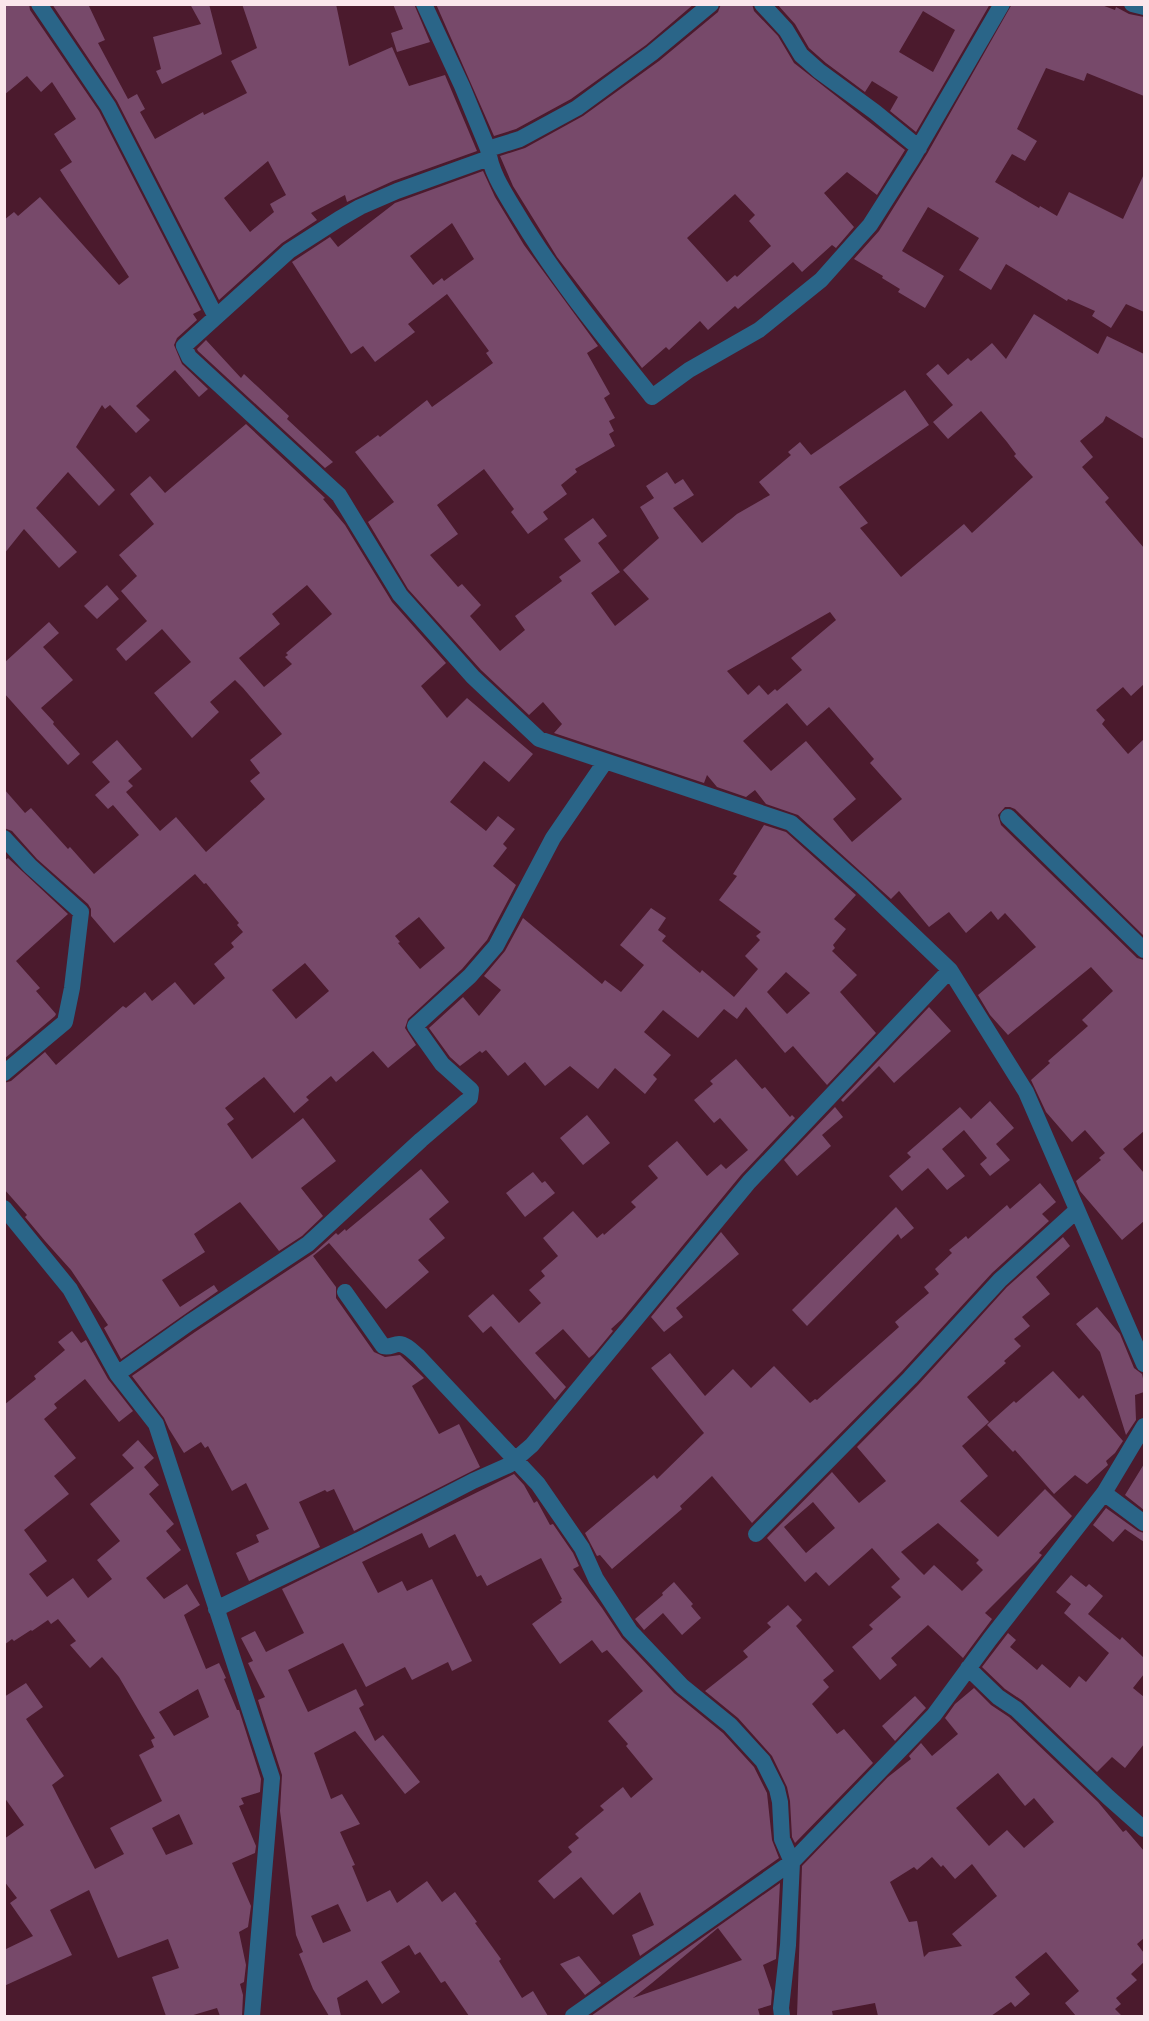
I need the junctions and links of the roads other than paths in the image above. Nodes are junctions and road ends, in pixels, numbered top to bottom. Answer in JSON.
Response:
{"nodes":[{"id":1,"x":39,"y":4,"type":"edge"},
{"id":2,"x":424,"y":4,"type":"edge"},
{"id":3,"x":711,"y":4,"type":"edge"},
{"id":4,"x":762,"y":4,"type":"edge"},
{"id":5,"x":1002,"y":4,"type":"edge"},
{"id":6,"x":1132,"y":4,"type":"edge"},
{"id":7,"x":1144,"y":7,"type":"edge"},
{"id":8,"x":918,"y":148,"type":"junction"},
{"id":9,"x":488,"y":154,"type":"junction"},
{"id":10,"x":216,"y":317,"type":"junction"},
{"id":11,"x":605,"y":762,"type":"junction"},
{"id":12,"x":1008,"y":817,"type":"dead end"},
{"id":13,"x":4,"y":838,"type":"edge"},
{"id":14,"x":1144,"y":950,"type":"edge"},
{"id":15,"x":950,"y":970,"type":"junction"},
{"id":16,"x":4,"y":1073,"type":"edge"},
{"id":17,"x":4,"y":1208,"type":"edge"},
{"id":18,"x":1077,"y":1210,"type":"junction"},
{"id":19,"x":345,"y":1292,"type":"dead end"},
{"id":20,"x":1144,"y":1364,"type":"edge"},
{"id":21,"x":117,"y":1374,"type":"junction"},
{"id":22,"x":1144,"y":1426,"type":"edge"},
{"id":23,"x":514,"y":1460,"type":"junction"},
{"id":24,"x":1104,"y":1493,"type":"junction"},
{"id":25,"x":1144,"y":1523,"type":"edge"},
{"id":26,"x":756,"y":1534,"type":"dead end"},
{"id":27,"x":216,"y":1609,"type":"junction"},
{"id":28,"x":969,"y":1668,"type":"junction"},
{"id":29,"x":1144,"y":1829,"type":"edge"},
{"id":30,"x":792,"y":1862,"type":"junction"},
{"id":31,"x":252,"y":2016,"type":"edge"},
{"id":32,"x":573,"y":2016,"type":"edge"},
{"id":33,"x":782,"y":2016,"type":"edge"}],
"edges":[{"from":1,"to":10,"type":"street"},
{"from":2,"to":9,"type":"street"},
{"from":3,"to":9,"type":"street"},
{"from":4,"to":8,"type":"street"},
{"from":5,"to":8,"type":"street"},
{"from":6,"to":7,"type":"street"},
{"from":8,"to":9,"type":"street"},
{"from":9,"to":10,"type":"street"},
{"from":10,"to":11,"type":"street"},
{"from":11,"to":15,"type":"street"},
{"from":11,"to":21,"type":"street"},
{"from":12,"to":14,"type":"street"},
{"from":13,"to":16,"type":"street"},
{"from":15,"to":18,"type":"street"},
{"from":15,"to":23,"type":"street"},
{"from":17,"to":21,"type":"street"},
{"from":18,"to":20,"type":"street"},
{"from":18,"to":26,"type":"street"},
{"from":19,"to":23,"type":"street"},
{"from":21,"to":27,"type":"street"},
{"from":22,"to":24,"type":"street"},
{"from":23,"to":27,"type":"street"},
{"from":23,"to":30,"type":"street"},
{"from":24,"to":25,"type":"street"},
{"from":24,"to":28,"type":"street"},
{"from":27,"to":31,"type":"street"},
{"from":28,"to":29,"type":"street"},
{"from":28,"to":30,"type":"street"},
{"from":30,"to":32,"type":"street"},
{"from":30,"to":33,"type":"street"}]}
